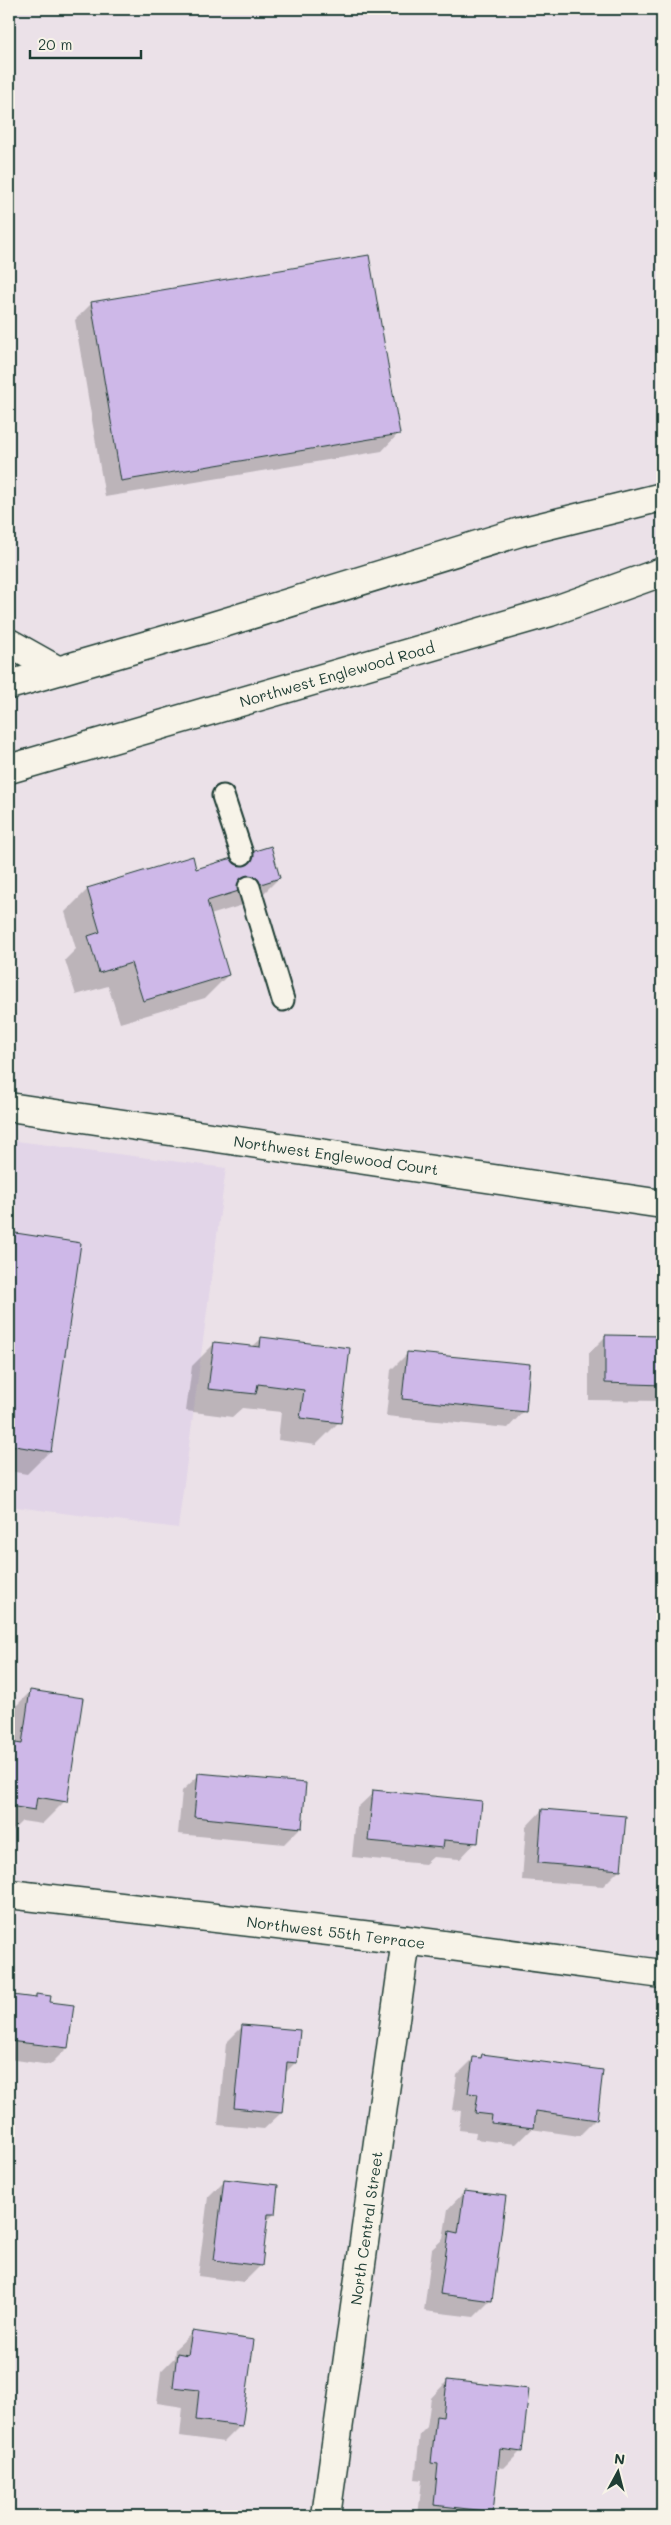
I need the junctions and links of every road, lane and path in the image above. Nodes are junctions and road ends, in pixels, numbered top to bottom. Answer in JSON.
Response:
{"nodes":[{"id":1,"x":662,"y":497,"type":"edge"},
{"id":2,"x":662,"y":572,"type":"edge"},
{"id":3,"x":9,"y":643,"type":"edge"},
{"id":4,"x":56,"y":670,"type":"junction"},
{"id":5,"x":9,"y":685,"type":"edge"},
{"id":6,"x":9,"y":769,"type":"edge"},
{"id":7,"x":223,"y":796,"type":"dead end"},
{"id":8,"x":242,"y":854,"type":"dead end"},
{"id":9,"x":249,"y":888,"type":"dead end"},
{"id":10,"x":283,"y":1000,"type":"dead end"},
{"id":11,"x":9,"y":1107,"type":"edge"},
{"id":12,"x":662,"y":1204,"type":"edge"},
{"id":13,"x":9,"y":1894,"type":"edge"},
{"id":14,"x":406,"y":1940,"type":"junction"},
{"id":15,"x":662,"y":1974,"type":"edge"},
{"id":16,"x":326,"y":2516,"type":"edge"}],
"edges":[{"from":1,"to":4,"type":"street"},
{"from":2,"to":6,"type":"street","name":"Northwest Englewood Road"},
{"from":3,"to":4,"type":"street"},
{"from":4,"to":5,"type":"street"},
{"from":7,"to":8,"type":"lane"},
{"from":9,"to":10,"type":"lane"},
{"from":11,"to":12,"type":"street","name":"Northwest Englewood Court"},
{"from":13,"to":14,"type":"street","name":"Northwest 55th Terrace"},
{"from":14,"to":15,"type":"street","name":"Northwest 55th Terrace"},
{"from":14,"to":16,"type":"street","name":"North Central Street"}]}
